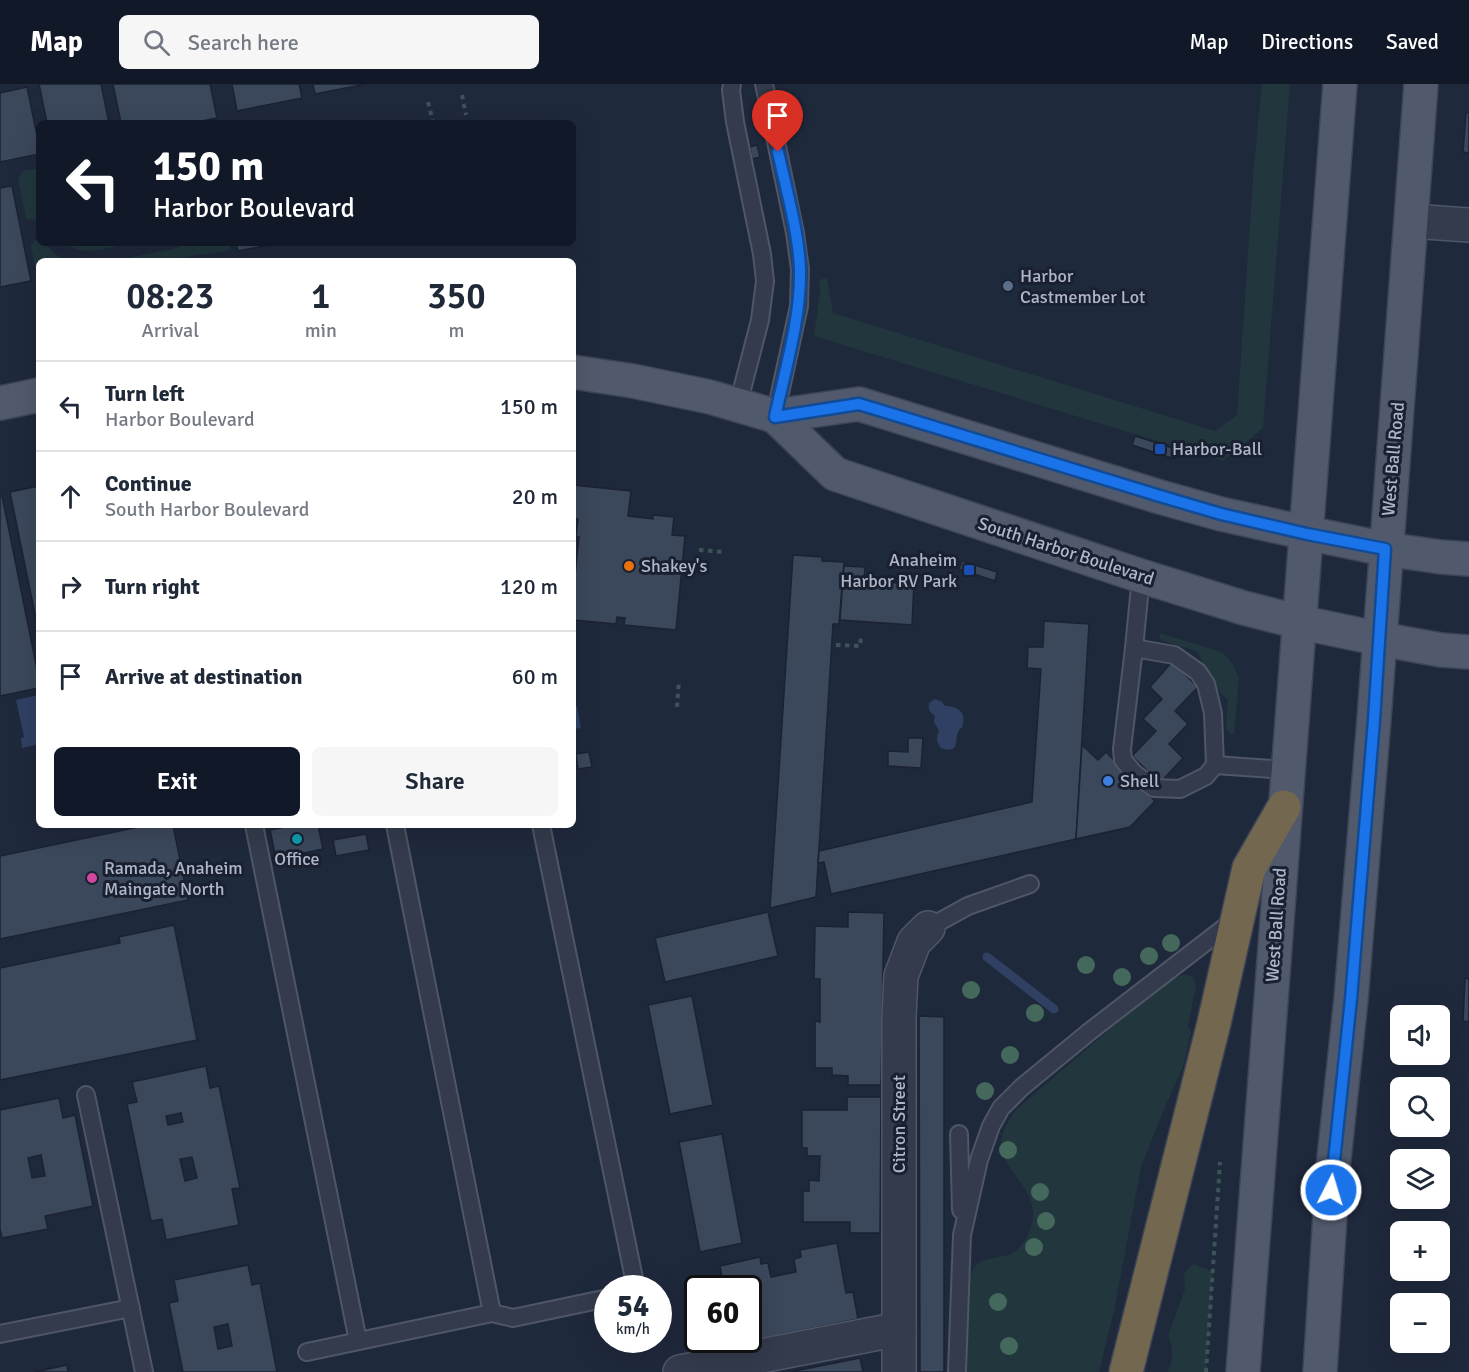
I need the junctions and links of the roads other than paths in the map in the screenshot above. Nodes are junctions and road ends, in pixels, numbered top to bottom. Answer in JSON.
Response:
{"nodes":[{"id":1,"x":732,"y":84,"type":"edge"},
{"id":2,"x":764,"y":84,"type":"edge"},
{"id":3,"x":1340,"y":84,"type":"edge"},
{"id":4,"x":1421,"y":84,"type":"edge"},
{"id":5,"x":1411,"y":221,"type":"junction"},
{"id":6,"x":1469,"y":225,"type":"edge"},
{"id":7,"x":576,"y":372,"type":"edge"},
{"id":8,"x":36,"y":395,"type":"edge"},
{"id":9,"x":0,"y":403,"type":"edge"},
{"id":10,"x":738,"y":405,"type":"junction"},
{"id":11,"x":775,"y":417,"type":"junction"},
{"id":12,"x":1307,"y":534,"type":"junction"},
{"id":13,"x":1385,"y":549,"type":"junction"},
{"id":14,"x":1469,"y":559,"type":"edge"},
{"id":15,"x":1141,"y":576,"type":"junction"},
{"id":16,"x":1299,"y":622,"type":"junction"},
{"id":17,"x":1380,"y":639,"type":"junction"},
{"id":18,"x":1134,"y":648,"type":"junction"},
{"id":19,"x":1469,"y":652,"type":"edge"},
{"id":20,"x":1215,"y":765,"type":"junction"},
{"id":21,"x":1288,"y":770,"type":"junction"},
{"id":22,"x":1284,"y":807,"type":"junction"},
{"id":23,"x":255,"y":828,"type":"edge"},
{"id":24,"x":396,"y":828,"type":"edge"},
{"id":25,"x":542,"y":828,"type":"edge"},
{"id":26,"x":1030,"y":884,"type":"dead end"},
{"id":27,"x":1239,"y":917,"type":"junction"},
{"id":28,"x":928,"y":928,"type":"joint"},
{"id":29,"x":86,"y":1095,"type":"dead end"},
{"id":30,"x":959,"y":1134,"type":"dead end"},
{"id":31,"x":962,"y":1235,"type":"junction"},
{"id":32,"x":633,"y":1275,"type":"edge"},
{"id":33,"x":594,"y":1301,"type":"edge"},
{"id":34,"x":131,"y":1308,"type":"junction"},
{"id":35,"x":492,"y":1313,"type":"junction"},
{"id":36,"x":899,"y":1329,"type":"junction"},
{"id":37,"x":0,"y":1334,"type":"edge"},
{"id":38,"x":358,"y":1341,"type":"junction"},
{"id":39,"x":307,"y":1352,"type":"dead end"},
{"id":40,"x":144,"y":1372,"type":"edge"},
{"id":41,"x":680,"y":1372,"type":"edge"},
{"id":42,"x":899,"y":1372,"type":"edge"},
{"id":43,"x":957,"y":1372,"type":"edge"},
{"id":44,"x":1126,"y":1372,"type":"edge"},
{"id":45,"x":1243,"y":1372,"type":"edge"},
{"id":46,"x":1320,"y":1372,"type":"edge"}],
"edges":[{"from":1,"to":10,"type":"lane"},
{"from":2,"to":11,"type":"lane"},
{"from":3,"to":12,"type":"main road","name":"West Ball Road"},
{"from":4,"to":5,"type":"main road","name":"West Ball Road"},
{"from":5,"to":6,"type":"street"},
{"from":5,"to":13,"type":"main road","name":"West Ball Road"},
{"from":7,"to":10,"type":"main road","name":"South Harbor Boulevard"},
{"from":8,"to":9,"type":"main road"},
{"from":10,"to":11,"type":"main road","name":"South Harbor Boulevard"},
{"from":11,"to":12,"type":"main road","name":"South Harbor Boulevard"},
{"from":11,"to":15,"type":"main road","name":"South Harbor Boulevard"},
{"from":12,"to":13,"type":"main road","name":"South Harbor Boulevard"},
{"from":12,"to":16,"type":"main road","name":"West Ball Road"},
{"from":13,"to":14,"type":"main road","name":"South Harbor Boulevard"},
{"from":13,"to":17,"type":"main road","name":"West Ball Road"},
{"from":15,"to":16,"type":"main road","name":"South Harbor Boulevard"},
{"from":15,"to":18,"type":"lane"},
{"from":16,"to":17,"type":"main road","name":"South Harbor Boulevard"},
{"from":16,"to":21,"type":"main road","name":"West Ball Road"},
{"from":17,"to":19,"type":"main road","name":"South Harbor Boulevard"},
{"from":17,"to":46,"type":"main road","name":"West Ball Road"},
{"from":18,"to":20,"type":"lane"},
{"from":18,"to":20,"type":"lane"},
{"from":20,"to":21,"type":"lane"},
{"from":21,"to":22,"type":"main road","name":"West Ball Road"},
{"from":22,"to":27,"type":"highway"},
{"from":22,"to":45,"type":"main road","name":"West Ball Road"},
{"from":23,"to":38,"type":"lane"},
{"from":24,"to":35,"type":"lane"},
{"from":25,"to":32,"type":"lane"},
{"from":26,"to":28,"type":"lane"},
{"from":27,"to":31,"type":"lane"},
{"from":27,"to":44,"type":"highway"},
{"from":28,"to":36,"type":"street","name":"Citron Street"},
{"from":29,"to":34,"type":"lane"},
{"from":30,"to":31,"type":"lane"},
{"from":31,"to":43,"type":"lane"},
{"from":33,"to":35,"type":"lane"},
{"from":34,"to":37,"type":"lane"},
{"from":34,"to":40,"type":"lane"},
{"from":35,"to":38,"type":"lane"},
{"from":36,"to":41,"type":"street"},
{"from":36,"to":42,"type":"street","name":"Citron Street"},
{"from":38,"to":39,"type":"lane"}]}
